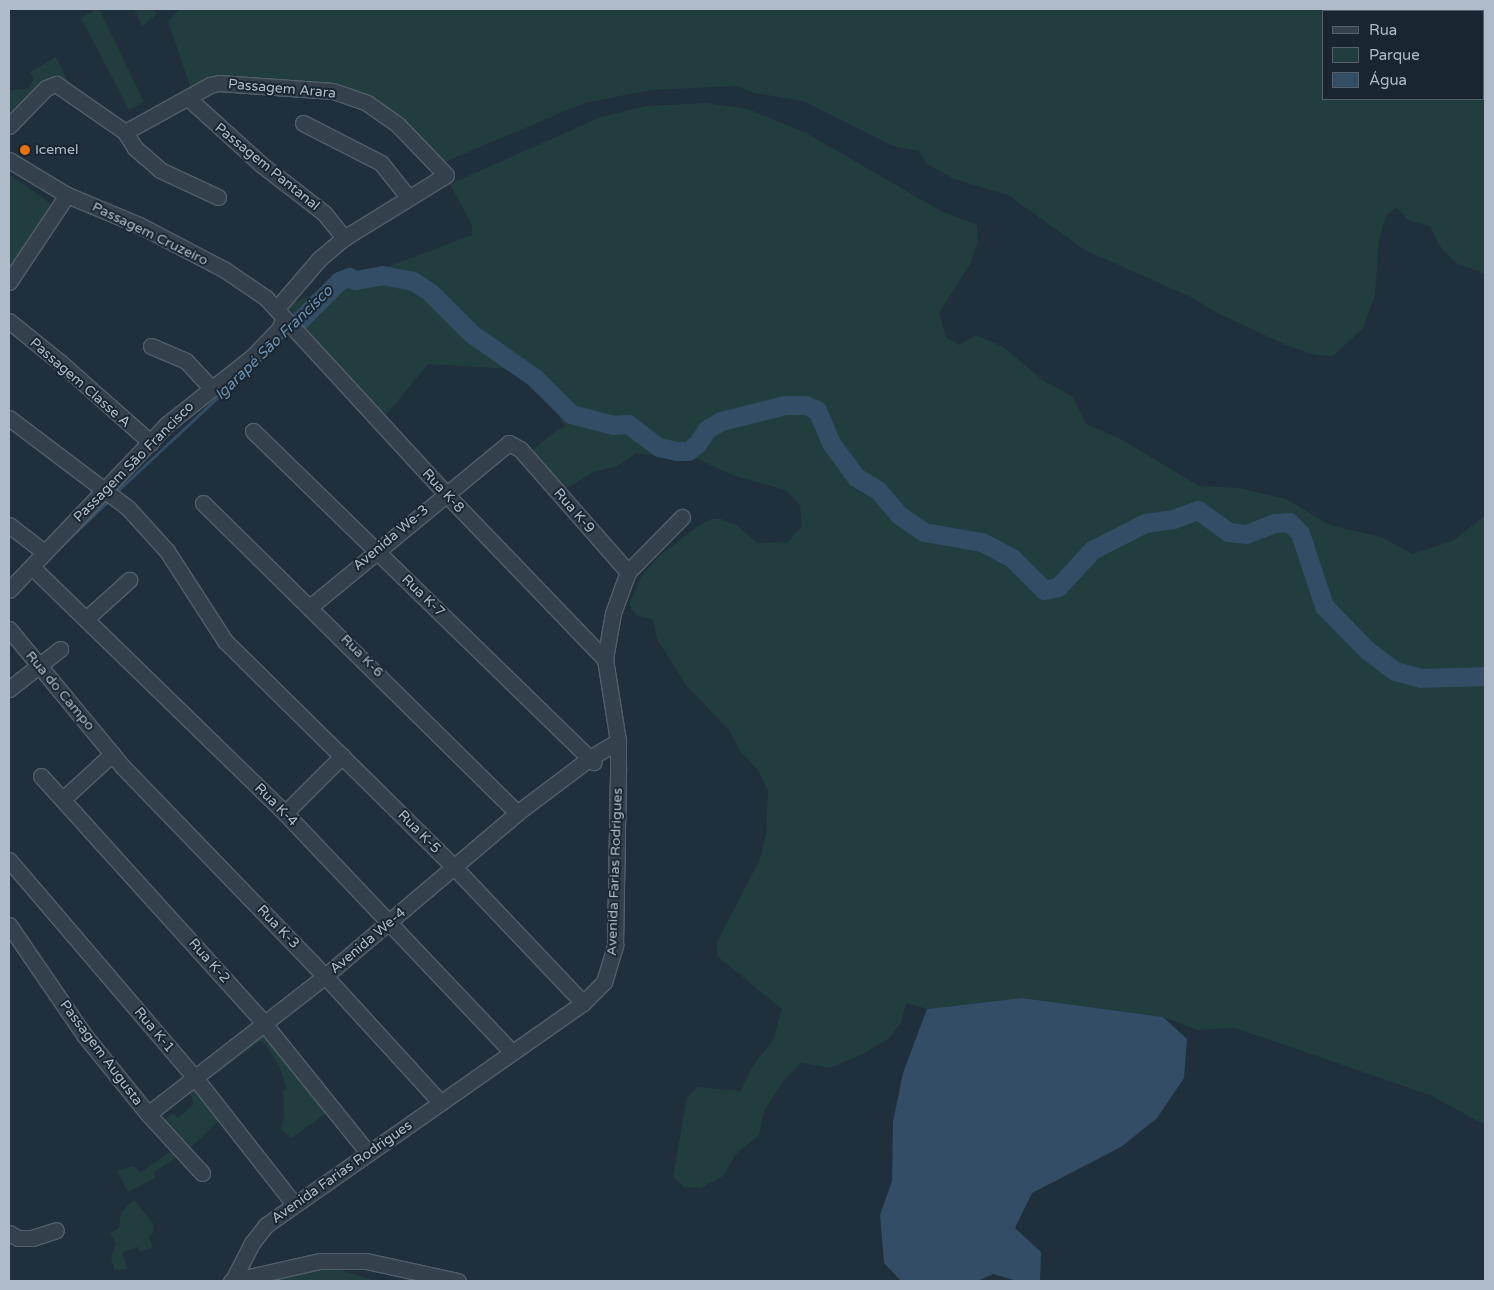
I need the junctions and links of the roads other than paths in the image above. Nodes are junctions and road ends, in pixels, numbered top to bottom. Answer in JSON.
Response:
{"nodes":[{"id":1,"x":188,"y":98,"type":"junction"},
{"id":2,"x":302,"y":123,"type":"dead end"},
{"id":3,"x":9,"y":126,"type":"edge"},
{"id":4,"x":125,"y":132,"type":"junction"},
{"id":5,"x":9,"y":160,"type":"edge"},
{"id":6,"x":446,"y":176,"type":"joint"},
{"id":7,"x":67,"y":195,"type":"junction"},
{"id":8,"x":218,"y":196,"type":"dead end"},
{"id":9,"x":408,"y":197,"type":"junction"},
{"id":10,"x":344,"y":238,"type":"junction"},
{"id":11,"x":9,"y":282,"type":"edge"},
{"id":12,"x":286,"y":320,"type":"junction"},
{"id":13,"x":9,"y":321,"type":"edge"},
{"id":14,"x":151,"y":346,"type":"dead end"},
{"id":15,"x":210,"y":387,"type":"junction"},
{"id":16,"x":9,"y":418,"type":"edge"},
{"id":17,"x":253,"y":431,"type":"dead end"},
{"id":18,"x":151,"y":443,"type":"junction"},
{"id":19,"x":520,"y":450,"type":"joint"},
{"id":20,"x":444,"y":493,"type":"junction"},
{"id":21,"x":109,"y":495,"type":"junction"},
{"id":22,"x":203,"y":503,"type":"dead end"},
{"id":23,"x":682,"y":517,"type":"dead end"},
{"id":24,"x":9,"y":525,"type":"edge"},
{"id":25,"x":377,"y":551,"type":"junction"},
{"id":26,"x":44,"y":552,"type":"junction"},
{"id":27,"x":35,"y":569,"type":"junction"},
{"id":28,"x":628,"y":572,"type":"junction"},
{"id":29,"x":129,"y":580,"type":"dead end"},
{"id":30,"x":9,"y":590,"type":"edge"},
{"id":31,"x":311,"y":606,"type":"junction"},
{"id":32,"x":87,"y":618,"type":"junction"},
{"id":33,"x":9,"y":628,"type":"edge"},
{"id":34,"x":60,"y":649,"type":"dead end"},
{"id":35,"x":605,"y":659,"type":"junction"},
{"id":36,"x":38,"y":666,"type":"junction"},
{"id":37,"x":9,"y":689,"type":"edge"},
{"id":38,"x":618,"y":741,"type":"junction"},
{"id":39,"x":112,"y":754,"type":"junction"},
{"id":40,"x":342,"y":756,"type":"junction"},
{"id":41,"x":589,"y":761,"type":"junction"},
{"id":42,"x":618,"y":766,"type":"junction"},
{"id":43,"x":41,"y":776,"type":"dead end"},
{"id":44,"x":63,"y":799,"type":"junction"},
{"id":45,"x":285,"y":813,"type":"junction"},
{"id":46,"x":517,"y":813,"type":"junction"},
{"id":47,"x":9,"y":860,"type":"edge"},
{"id":48,"x":455,"y":868,"type":"junction"},
{"id":49,"x":391,"y":922,"type":"junction"},
{"id":50,"x":9,"y":925,"type":"edge"},
{"id":51,"x":326,"y":976,"type":"junction"},
{"id":52,"x":583,"y":1002,"type":"junction"},
{"id":53,"x":265,"y":1024,"type":"junction"},
{"id":54,"x":512,"y":1052,"type":"junction"},
{"id":55,"x":196,"y":1079,"type":"junction"},
{"id":56,"x":440,"y":1102,"type":"junction"},
{"id":57,"x":148,"y":1114,"type":"junction"},
{"id":58,"x":368,"y":1153,"type":"junction"},
{"id":59,"x":202,"y":1173,"type":"dead end"},
{"id":60,"x":294,"y":1204,"type":"junction"},
{"id":61,"x":56,"y":1230,"type":"dead end"},
{"id":62,"x":12,"y":1240,"type":"edge"},
{"id":63,"x":232,"y":1281,"type":"edge"},
{"id":64,"x":458,"y":1281,"type":"edge"}],
"edges":[{"from":1,"to":4,"type":"street","name":"Passagem Arara"},
{"from":1,"to":6,"type":"street","name":"Passagem Arara"},
{"from":1,"to":10,"type":"street","name":"Passagem Pantanal"},
{"from":2,"to":9,"type":"street"},
{"from":3,"to":4,"type":"street"},
{"from":4,"to":8,"type":"street"},
{"from":5,"to":7,"type":"street","name":"Passagem Cruzeiro"},
{"from":6,"to":9,"type":"street","name":"Passagem São Francisco"},
{"from":7,"to":11,"type":"street"},
{"from":7,"to":12,"type":"street","name":"Passagem Cruzeiro"},
{"from":9,"to":10,"type":"street","name":"Passagem São Francisco"},
{"from":10,"to":12,"type":"street","name":"Passagem São Francisco"},
{"from":12,"to":15,"type":"street","name":"Passagem São Francisco"},
{"from":12,"to":20,"type":"street","name":"Rua K-8"},
{"from":13,"to":18,"type":"street","name":"Passagem Classe A"},
{"from":14,"to":15,"type":"street"},
{"from":15,"to":18,"type":"street","name":"Passagem São Francisco"},
{"from":16,"to":21,"type":"street","name":"Rua K-5"},
{"from":17,"to":25,"type":"street","name":"Rua K-7"},
{"from":18,"to":21,"type":"street","name":"Passagem São Francisco"},
{"from":19,"to":20,"type":"street","name":"Avenida We-3"},
{"from":19,"to":28,"type":"street","name":"Rua K-9"},
{"from":20,"to":25,"type":"street","name":"Avenida We-3"},
{"from":20,"to":35,"type":"street","name":"Rua K-8"},
{"from":21,"to":26,"type":"street","name":"Passagem São Francisco"},
{"from":21,"to":40,"type":"street","name":"Rua K-5"},
{"from":22,"to":31,"type":"street","name":"Rua K-6"},
{"from":23,"to":28,"type":"street","name":"Avenida Farias Rodrigues"},
{"from":24,"to":26,"type":"street"},
{"from":25,"to":31,"type":"street","name":"Avenida We-3"},
{"from":25,"to":41,"type":"street","name":"Rua K-7"},
{"from":26,"to":27,"type":"street","name":"Passagem São Francisco"},
{"from":27,"to":30,"type":"street","name":"Passagem São Francisco"},
{"from":27,"to":32,"type":"street","name":"Rua K-4"},
{"from":28,"to":35,"type":"street","name":"Avenida Farias Rodrigues"},
{"from":29,"to":32,"type":"street"},
{"from":31,"to":46,"type":"street","name":"Rua K-6"},
{"from":32,"to":45,"type":"street","name":"Rua K-4"},
{"from":33,"to":36,"type":"street","name":"Rua do Campo"},
{"from":34,"to":36,"type":"street"},
{"from":35,"to":38,"type":"street","name":"Avenida Farias Rodrigues"},
{"from":36,"to":37,"type":"street"},
{"from":36,"to":39,"type":"street","name":"Rua do Campo"},
{"from":38,"to":41,"type":"street","name":"Avenida We-4"},
{"from":38,"to":42,"type":"street","name":"Avenida Farias Rodrigues"},
{"from":39,"to":44,"type":"street"},
{"from":39,"to":51,"type":"street","name":"Rua K-3"},
{"from":40,"to":45,"type":"street"},
{"from":40,"to":48,"type":"street","name":"Rua K-5"},
{"from":41,"to":42,"type":"street"},
{"from":41,"to":46,"type":"street","name":"Avenida We-4"},
{"from":42,"to":52,"type":"street","name":"Avenida Farias Rodrigues"},
{"from":43,"to":44,"type":"street","name":"Rua K-2"},
{"from":44,"to":53,"type":"street","name":"Rua K-2"},
{"from":45,"to":49,"type":"street","name":"Rua K-4"},
{"from":46,"to":48,"type":"street","name":"Avenida We-4"},
{"from":47,"to":55,"type":"street","name":"Rua K-1"},
{"from":48,"to":49,"type":"street","name":"Avenida We-4"},
{"from":48,"to":52,"type":"street","name":"Rua K-5"},
{"from":49,"to":51,"type":"street","name":"Avenida We-4"},
{"from":49,"to":54,"type":"street","name":"Rua K-4"},
{"from":50,"to":57,"type":"street","name":"Passagem Augusta"},
{"from":51,"to":53,"type":"street","name":"Avenida We-4"},
{"from":51,"to":56,"type":"street","name":"Rua K-3"},
{"from":52,"to":54,"type":"street","name":"Avenida Farias Rodrigues"},
{"from":53,"to":55,"type":"street","name":"Avenida We-4"},
{"from":53,"to":58,"type":"street","name":"Rua K-2"},
{"from":54,"to":56,"type":"street","name":"Avenida Farias Rodrigues"},
{"from":55,"to":57,"type":"street","name":"Avenida We-4"},
{"from":55,"to":60,"type":"street","name":"Rua K-1"},
{"from":56,"to":58,"type":"street","name":"Avenida Farias Rodrigues"},
{"from":57,"to":59,"type":"street","name":"Passagem Augusta"},
{"from":58,"to":60,"type":"street","name":"Avenida Farias Rodrigues"},
{"from":60,"to":63,"type":"street","name":"Avenida Farias Rodrigues"},
{"from":61,"to":62,"type":"street"},
{"from":63,"to":64,"type":"street"}]}
